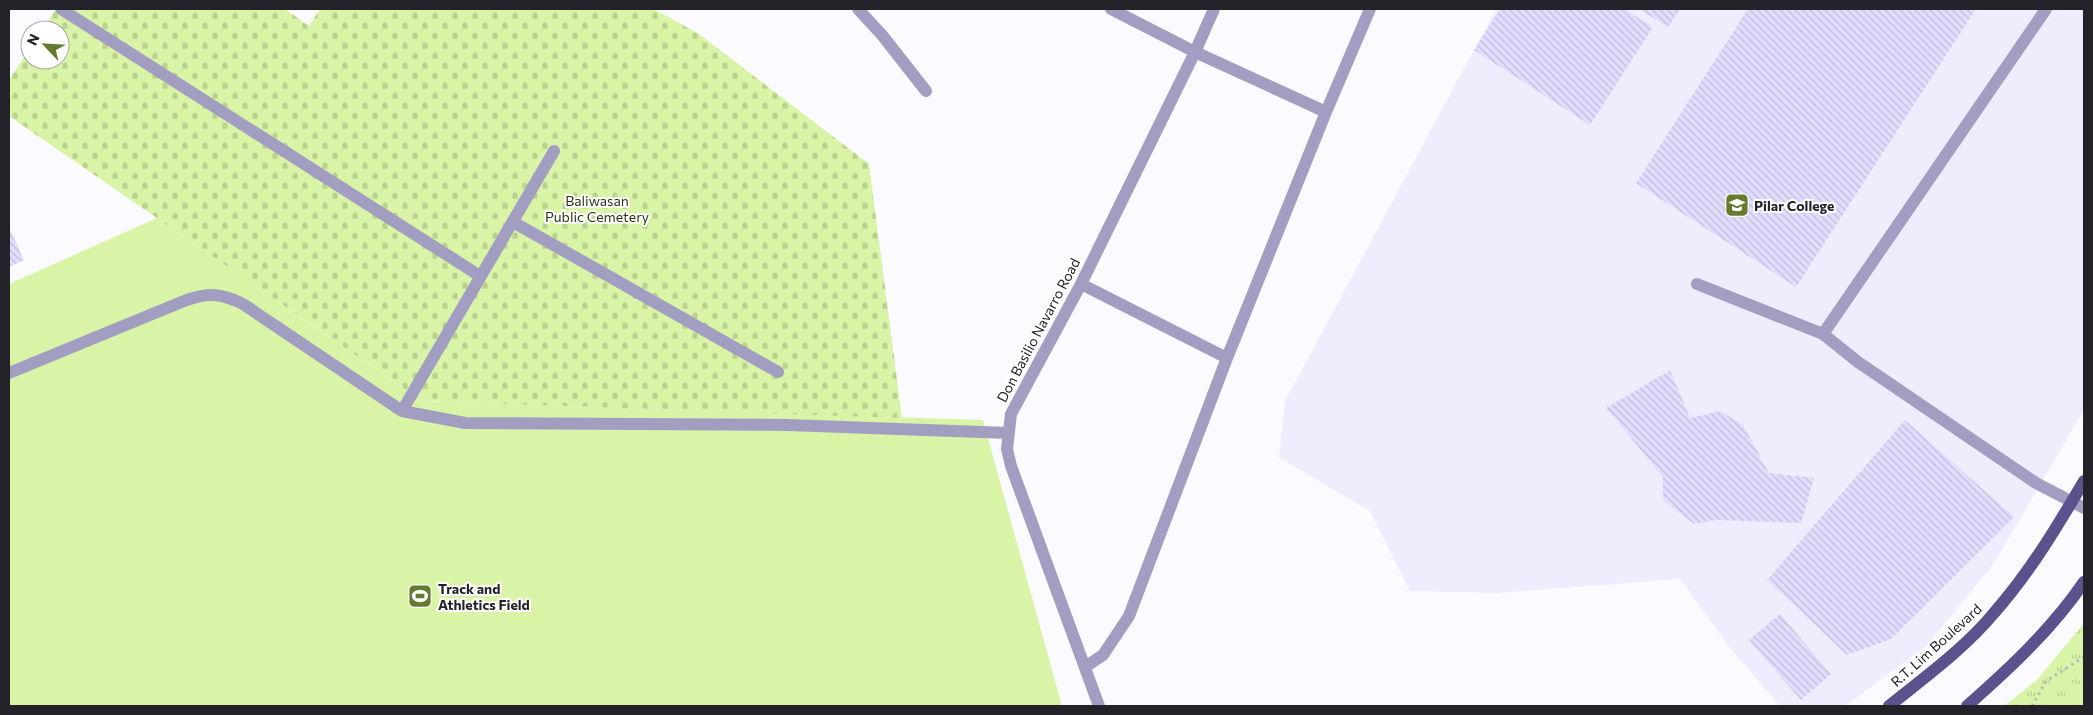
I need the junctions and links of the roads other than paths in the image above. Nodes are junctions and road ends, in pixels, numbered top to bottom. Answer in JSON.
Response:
{"nodes":[{"id":1,"x":61,"y":9,"type":"edge"},
{"id":2,"x":858,"y":9,"type":"edge"},
{"id":3,"x":1111,"y":9,"type":"edge"},
{"id":4,"x":1214,"y":9,"type":"edge"},
{"id":5,"x":1370,"y":9,"type":"edge"},
{"id":6,"x":2046,"y":9,"type":"edge"},
{"id":7,"x":1195,"y":52,"type":"junction"},
{"id":8,"x":926,"y":91,"type":"dead end"},
{"id":9,"x":1326,"y":112,"type":"junction"},
{"id":10,"x":554,"y":150,"type":"dead end"},
{"id":11,"x":513,"y":222,"type":"junction"},
{"id":12,"x":480,"y":276,"type":"junction"},
{"id":13,"x":1081,"y":284,"type":"junction"},
{"id":14,"x":1697,"y":284,"type":"dead end"},
{"id":15,"x":1823,"y":334,"type":"junction"},
{"id":16,"x":1227,"y":358,"type":"junction"},
{"id":17,"x":778,"y":372,"type":"dead end"},
{"id":18,"x":9,"y":373,"type":"edge"},
{"id":19,"x":402,"y":411,"type":"junction"},
{"id":20,"x":1008,"y":433,"type":"junction"},
{"id":21,"x":2084,"y":481,"type":"edge"},
{"id":22,"x":2072,"y":501,"type":"junction"},
{"id":23,"x":2084,"y":508,"type":"edge"},
{"id":24,"x":2084,"y":582,"type":"edge"},
{"id":25,"x":1086,"y":667,"type":"junction"},
{"id":26,"x":1099,"y":706,"type":"edge"},
{"id":27,"x":1889,"y":706,"type":"edge"},
{"id":28,"x":1967,"y":706,"type":"edge"}],
"edges":[{"from":1,"to":12,"type":"street"},
{"from":2,"to":8,"type":"street"},
{"from":3,"to":7,"type":"street"},
{"from":4,"to":7,"type":"street","name":"Don Basilio Navarro Road"},
{"from":5,"to":9,"type":"street"},
{"from":6,"to":15,"type":"street"},
{"from":7,"to":9,"type":"street"},
{"from":7,"to":13,"type":"street","name":"Don Basilio Navarro Road"},
{"from":9,"to":16,"type":"street"},
{"from":10,"to":11,"type":"street"},
{"from":11,"to":12,"type":"street"},
{"from":11,"to":17,"type":"street"},
{"from":12,"to":19,"type":"street"},
{"from":13,"to":16,"type":"street"},
{"from":13,"to":20,"type":"street","name":"Don Basilio Navarro Road"},
{"from":14,"to":15,"type":"street"},
{"from":15,"to":22,"type":"street"},
{"from":16,"to":25,"type":"street"},
{"from":18,"to":19,"type":"street"},
{"from":19,"to":20,"type":"street"},
{"from":20,"to":25,"type":"street","name":"Don Basilio Navarro Road"},
{"from":21,"to":22,"type":"main road","name":"R.T. Lim Boulevard"},
{"from":22,"to":23,"type":"street"},
{"from":22,"to":27,"type":"main road","name":"R.T. Lim Boulevard"},
{"from":24,"to":28,"type":"main road"},
{"from":25,"to":26,"type":"street","name":"Don Basilio Navarro Road"}]}
